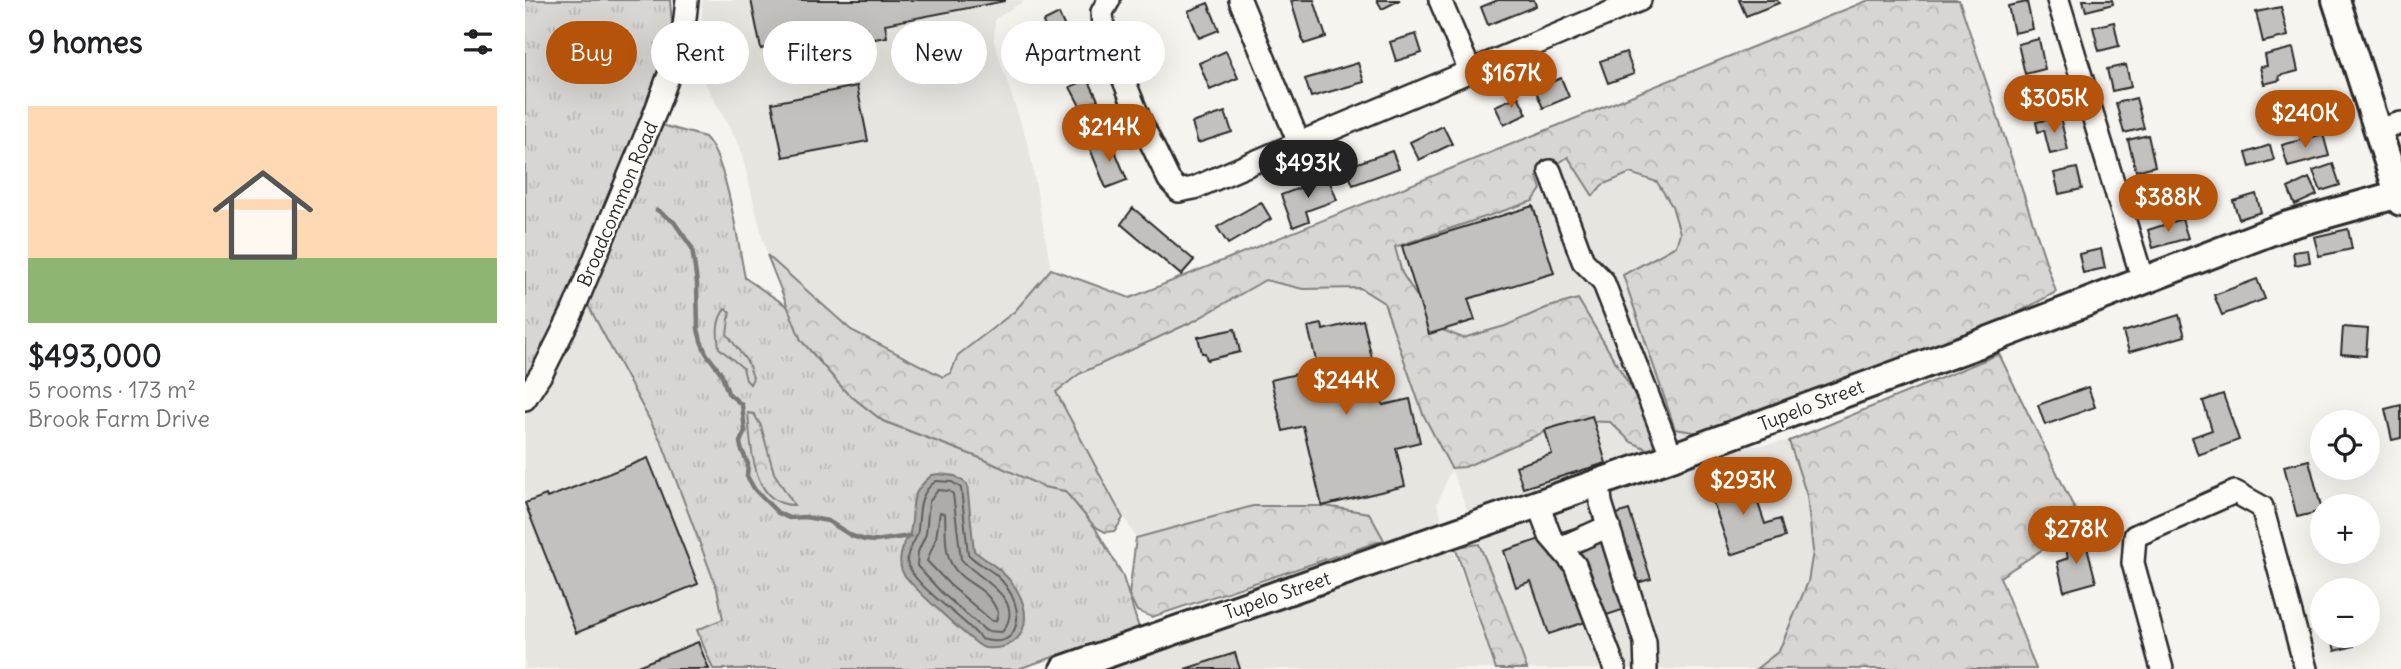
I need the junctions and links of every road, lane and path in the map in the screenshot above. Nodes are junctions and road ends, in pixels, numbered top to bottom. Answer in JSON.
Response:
{"nodes":[{"id":1,"x":687,"y":0,"type":"edge"},
{"id":2,"x":1109,"y":0,"type":"edge"},
{"id":3,"x":1240,"y":0,"type":"edge"},
{"id":4,"x":1440,"y":0,"type":"edge"},
{"id":5,"x":1640,"y":0,"type":"edge"},
{"id":6,"x":2058,"y":0,"type":"edge"},
{"id":7,"x":2336,"y":0,"type":"edge"},
{"id":8,"x":1470,"y":71,"type":"junction"},
{"id":9,"x":2389,"y":127,"type":"edge"},
{"id":10,"x":1299,"y":143,"type":"junction"},
{"id":11,"x":1550,"y":171,"type":"dead end"},
{"id":12,"x":2400,"y":197,"type":"edge"},
{"id":13,"x":2143,"y":281,"type":"junction"},
{"id":14,"x":525,"y":399,"type":"edge"},
{"id":15,"x":1672,"y":457,"type":"junction"},
{"id":16,"x":1599,"y":483,"type":"junction"},
{"id":17,"x":1538,"y":505,"type":"junction"},
{"id":18,"x":1609,"y":526,"type":"junction"},
{"id":19,"x":1560,"y":548,"type":"junction"},
{"id":20,"x":1063,"y":669,"type":"edge"},
{"id":21,"x":1615,"y":669,"type":"edge"},
{"id":22,"x":1646,"y":669,"type":"edge"},
{"id":23,"x":2162,"y":669,"type":"edge"},
{"id":24,"x":2306,"y":669,"type":"edge"}],
"edges":[{"from":1,"to":14,"type":"street","name":"Broadcommon Road"},
{"from":2,"to":10,"type":"street"},
{"from":3,"to":10,"type":"street"},
{"from":4,"to":8,"type":"street"},
{"from":5,"to":8,"type":"street"},
{"from":6,"to":13,"type":"street"},
{"from":7,"to":9,"type":"main road"},
{"from":8,"to":10,"type":"street"},
{"from":9,"to":12,"type":"main road"},
{"from":11,"to":15,"type":"street"},
{"from":12,"to":13,"type":"main road","name":"Tupelo Street"},
{"from":13,"to":15,"type":"main road","name":"Tupelo Street"},
{"from":15,"to":16,"type":"main road","name":"Tupelo Street"},
{"from":16,"to":17,"type":"main road","name":"Tupelo Street"},
{"from":16,"to":18,"type":"street"},
{"from":17,"to":19,"type":"street"},
{"from":17,"to":20,"type":"main road","name":"Tupelo Street"},
{"from":18,"to":19,"type":"street"},
{"from":18,"to":22,"type":"street"},
{"from":19,"to":21,"type":"street"},
{"from":23,"to":24,"type":"street"}]}
